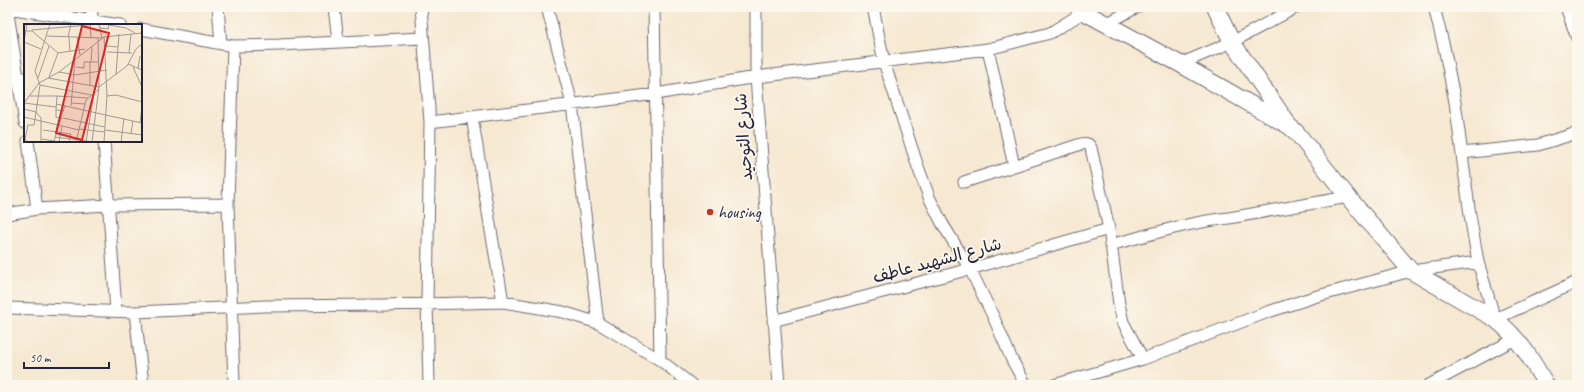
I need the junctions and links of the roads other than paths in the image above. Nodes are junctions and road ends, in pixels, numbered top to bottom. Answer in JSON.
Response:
{"nodes":[{"id":1,"x":91,"y":7,"type":"edge"},
{"id":2,"x":218,"y":7,"type":"edge"},
{"id":3,"x":334,"y":7,"type":"edge"},
{"id":4,"x":421,"y":7,"type":"edge"},
{"id":5,"x":547,"y":7,"type":"edge"},
{"id":6,"x":654,"y":7,"type":"edge"},
{"id":7,"x":756,"y":7,"type":"edge"},
{"id":8,"x":873,"y":7,"type":"edge"},
{"id":9,"x":1137,"y":7,"type":"edge"},
{"id":10,"x":1215,"y":7,"type":"edge"},
{"id":11,"x":1297,"y":7,"type":"edge"},
{"id":12,"x":1434,"y":7,"type":"edge"},
{"id":13,"x":1566,"y":7,"type":"edge"},
{"id":14,"x":7,"y":8,"type":"edge"},
{"id":15,"x":1081,"y":10,"type":"edge"},
{"id":16,"x":93,"y":22,"type":"edge"},
{"id":17,"x":111,"y":24,"type":"edge"},
{"id":18,"x":1106,"y":24,"type":"junction"},
{"id":19,"x":142,"y":29,"type":"edge"},
{"id":20,"x":423,"y":38,"type":"junction"},
{"id":21,"x":1577,"y":38,"type":"edge"},
{"id":22,"x":338,"y":41,"type":"junction"},
{"id":23,"x":1232,"y":42,"type":"junction"},
{"id":24,"x":221,"y":44,"type":"junction"},
{"id":25,"x":233,"y":46,"type":"junction"},
{"id":26,"x":988,"y":49,"type":"junction"},
{"id":27,"x":884,"y":62,"type":"junction"},
{"id":28,"x":1180,"y":64,"type":"junction"},
{"id":29,"x":756,"y":77,"type":"junction"},
{"id":30,"x":22,"y":78,"type":"edge"},
{"id":31,"x":7,"y":79,"type":"edge"},
{"id":32,"x":656,"y":94,"type":"junction"},
{"id":33,"x":572,"y":104,"type":"junction"},
{"id":34,"x":24,"y":108,"type":"edge"},
{"id":35,"x":472,"y":116,"type":"junction"},
{"id":36,"x":430,"y":122,"type":"junction"},
{"id":37,"x":1289,"y":126,"type":"junction"},
{"id":38,"x":1577,"y":133,"type":"edge"},
{"id":39,"x":28,"y":142,"type":"edge"},
{"id":40,"x":104,"y":142,"type":"edge"},
{"id":41,"x":1462,"y":154,"type":"junction"},
{"id":42,"x":1014,"y":166,"type":"junction"},
{"id":43,"x":964,"y":182,"type":"dead end"},
{"id":44,"x":1348,"y":197,"type":"junction"},
{"id":45,"x":228,"y":204,"type":"junction"},
{"id":46,"x":108,"y":205,"type":"junction"},
{"id":47,"x":37,"y":210,"type":"junction"},
{"id":48,"x":7,"y":214,"type":"edge"},
{"id":49,"x":1109,"y":229,"type":"junction"},
{"id":50,"x":1110,"y":245,"type":"junction"},
{"id":51,"x":1478,"y":262,"type":"junction"},
{"id":52,"x":970,"y":269,"type":"junction"},
{"id":53,"x":1412,"y":271,"type":"junction"},
{"id":54,"x":1577,"y":282,"type":"edge"},
{"id":55,"x":503,"y":302,"type":"junction"},
{"id":56,"x":427,"y":303,"type":"junction"},
{"id":57,"x":231,"y":307,"type":"junction"},
{"id":58,"x":7,"y":308,"type":"edge"},
{"id":59,"x":116,"y":311,"type":"junction"},
{"id":60,"x":135,"y":312,"type":"junction"},
{"id":61,"x":1495,"y":319,"type":"junction"},
{"id":62,"x":773,"y":320,"type":"junction"},
{"id":63,"x":598,"y":323,"type":"junction"},
{"id":64,"x":1517,"y":338,"type":"junction"},
{"id":65,"x":1143,"y":359,"type":"junction"},
{"id":66,"x":660,"y":360,"type":"junction"},
{"id":67,"x":143,"y":385,"type":"edge"},
{"id":68,"x":234,"y":385,"type":"edge"},
{"id":69,"x":429,"y":385,"type":"edge"},
{"id":70,"x":692,"y":385,"type":"edge"},
{"id":71,"x":779,"y":385,"type":"edge"},
{"id":72,"x":1026,"y":385,"type":"edge"},
{"id":73,"x":1054,"y":385,"type":"edge"},
{"id":74,"x":1429,"y":385,"type":"edge"},
{"id":75,"x":1546,"y":385,"type":"edge"}],
"edges":[{"from":1,"to":16,"type":"street"},
{"from":2,"to":24,"type":"street"},
{"from":3,"to":22,"type":"street"},
{"from":4,"to":20,"type":"street"},
{"from":5,"to":33,"type":"street"},
{"from":6,"to":32,"type":"street"},
{"from":7,"to":29,"type":"street","name":"شارع التوحيد"},
{"from":8,"to":27,"type":"street"},
{"from":9,"to":18,"type":"street"},
{"from":10,"to":23,"type":"main road"},
{"from":11,"to":23,"type":"street"},
{"from":12,"to":41,"type":"street"},
{"from":13,"to":21,"type":"street"},
{"from":14,"to":16,"type":"street"},
{"from":14,"to":30,"type":"street"},
{"from":15,"to":18,"type":"main road"},
{"from":15,"to":26,"type":"street"},
{"from":16,"to":17,"type":"street"},
{"from":18,"to":28,"type":"main road"},
{"from":19,"to":24,"type":"street"},
{"from":20,"to":22,"type":"street"},
{"from":20,"to":36,"type":"street"},
{"from":22,"to":25,"type":"street"},
{"from":23,"to":28,"type":"street"},
{"from":23,"to":37,"type":"main road"},
{"from":24,"to":25,"type":"street"},
{"from":25,"to":45,"type":"street"},
{"from":26,"to":27,"type":"street"},
{"from":26,"to":42,"type":"street"},
{"from":27,"to":29,"type":"street"},
{"from":27,"to":52,"type":"street"},
{"from":28,"to":37,"type":"main road"},
{"from":29,"to":32,"type":"street"},
{"from":29,"to":62,"type":"street","name":"شارع التوحيد"},
{"from":30,"to":31,"type":"street"},
{"from":30,"to":34,"type":"street"},
{"from":32,"to":33,"type":"street"},
{"from":32,"to":66,"type":"street"},
{"from":33,"to":35,"type":"street"},
{"from":33,"to":63,"type":"street"},
{"from":35,"to":36,"type":"street"},
{"from":35,"to":55,"type":"street"},
{"from":36,"to":56,"type":"street"},
{"from":37,"to":44,"type":"main road"},
{"from":38,"to":41,"type":"street"},
{"from":39,"to":47,"type":"street"},
{"from":40,"to":46,"type":"street"},
{"from":41,"to":51,"type":"street"},
{"from":42,"to":43,"type":"street"},
{"from":42,"to":49,"type":"street"},
{"from":44,"to":50,"type":"street"},
{"from":44,"to":53,"type":"main road"},
{"from":45,"to":46,"type":"street"},
{"from":45,"to":57,"type":"street"},
{"from":46,"to":47,"type":"street"},
{"from":46,"to":59,"type":"street"},
{"from":47,"to":48,"type":"street"},
{"from":49,"to":50,"type":"street"},
{"from":49,"to":52,"type":"street","name":"شارع الشهيد عاطف"},
{"from":50,"to":65,"type":"street"},
{"from":51,"to":53,"type":"street"},
{"from":51,"to":61,"type":"street"},
{"from":52,"to":62,"type":"street","name":"شارع الشهيد عاطف"},
{"from":52,"to":72,"type":"street"},
{"from":53,"to":61,"type":"main road"},
{"from":53,"to":65,"type":"street"},
{"from":54,"to":61,"type":"street"},
{"from":55,"to":56,"type":"street"},
{"from":55,"to":63,"type":"street"},
{"from":56,"to":57,"type":"street"},
{"from":56,"to":69,"type":"street"},
{"from":57,"to":60,"type":"street"},
{"from":57,"to":68,"type":"street"},
{"from":58,"to":59,"type":"street"},
{"from":59,"to":60,"type":"street"},
{"from":60,"to":67,"type":"street"},
{"from":61,"to":64,"type":"main road"},
{"from":62,"to":71,"type":"street","name":"شارع التوحيد"},
{"from":63,"to":66,"type":"street"},
{"from":64,"to":74,"type":"street"},
{"from":64,"to":75,"type":"main road"},
{"from":65,"to":73,"type":"street"},
{"from":66,"to":70,"type":"street"}]}
